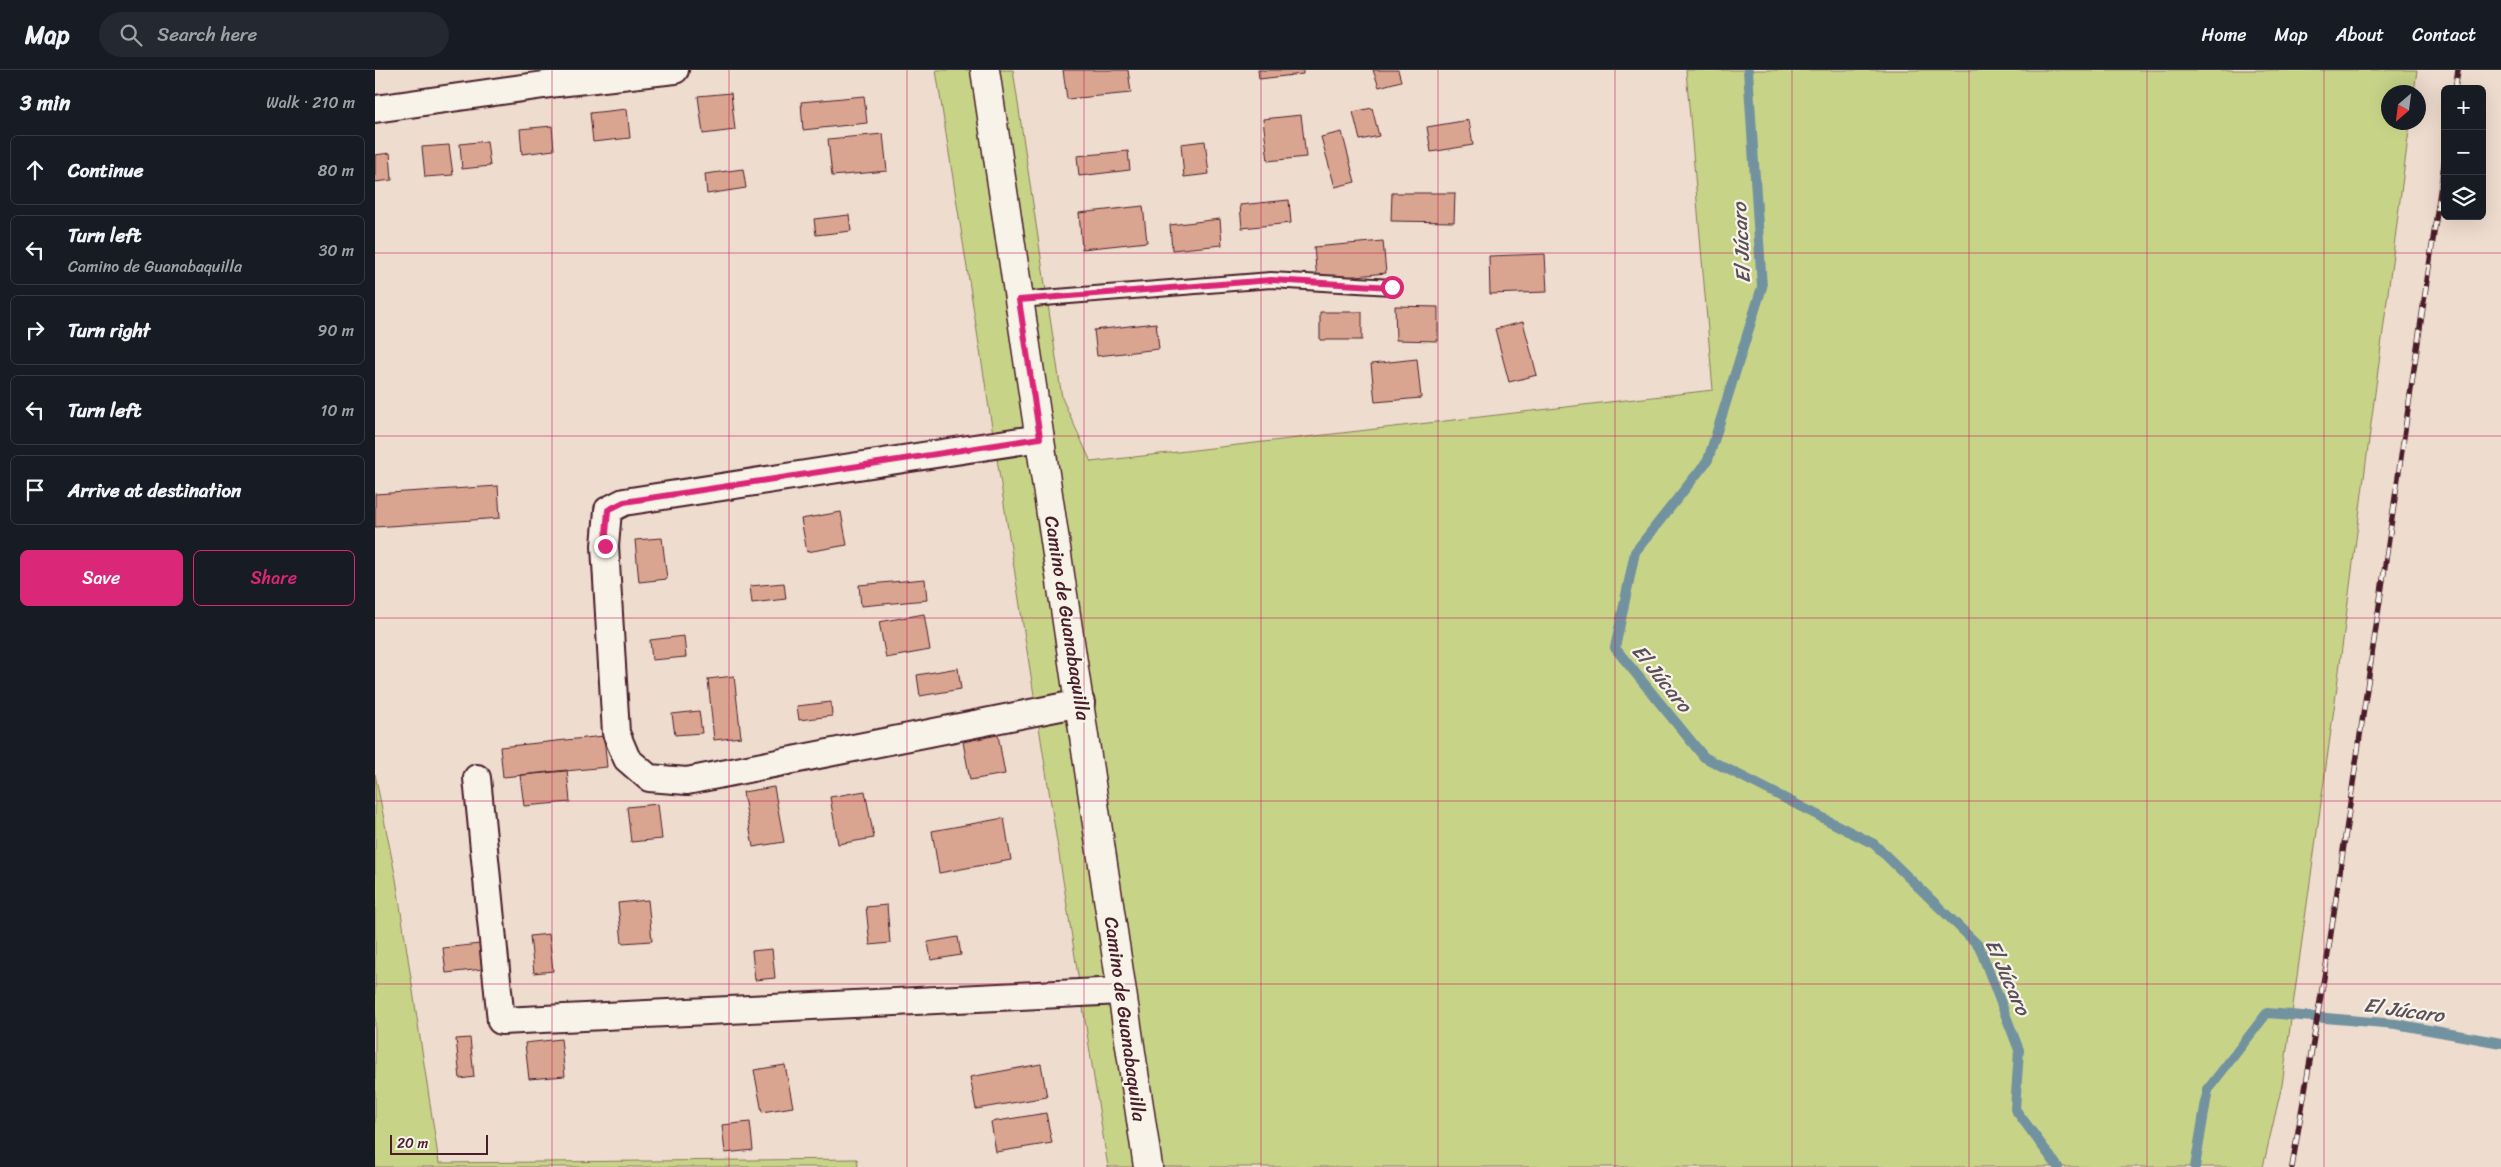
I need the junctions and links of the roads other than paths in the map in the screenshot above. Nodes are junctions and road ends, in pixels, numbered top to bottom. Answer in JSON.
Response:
{"nodes":[{"id":1,"x":675,"y":70,"type":"edge"},
{"id":2,"x":985,"y":70,"type":"edge"},
{"id":3,"x":375,"y":109,"type":"edge"},
{"id":4,"x":1392,"y":287,"type":"dead end"},
{"id":5,"x":1019,"y":300,"type":"junction"},
{"id":6,"x":1040,"y":438,"type":"junction"},
{"id":7,"x":1081,"y":703,"type":"junction"},
{"id":8,"x":477,"y":778,"type":"dead end"},
{"id":9,"x":1121,"y":991,"type":"junction"},
{"id":10,"x":1148,"y":1167,"type":"edge"}],
"edges":[{"from":1,"to":3,"type":"street"},
{"from":2,"to":5,"type":"street","name":"Camino de Guanabaquilla"},
{"from":4,"to":5,"type":"lane"},
{"from":5,"to":6,"type":"street","name":"Camino de Guanabaquilla"},
{"from":6,"to":7,"type":"street","name":"Camino de Guanabaquilla"},
{"from":6,"to":7,"type":"street"},
{"from":7,"to":9,"type":"street","name":"Camino de Guanabaquilla"},
{"from":8,"to":9,"type":"street"},
{"from":9,"to":10,"type":"street","name":"Camino de Guanabaquilla"}]}
